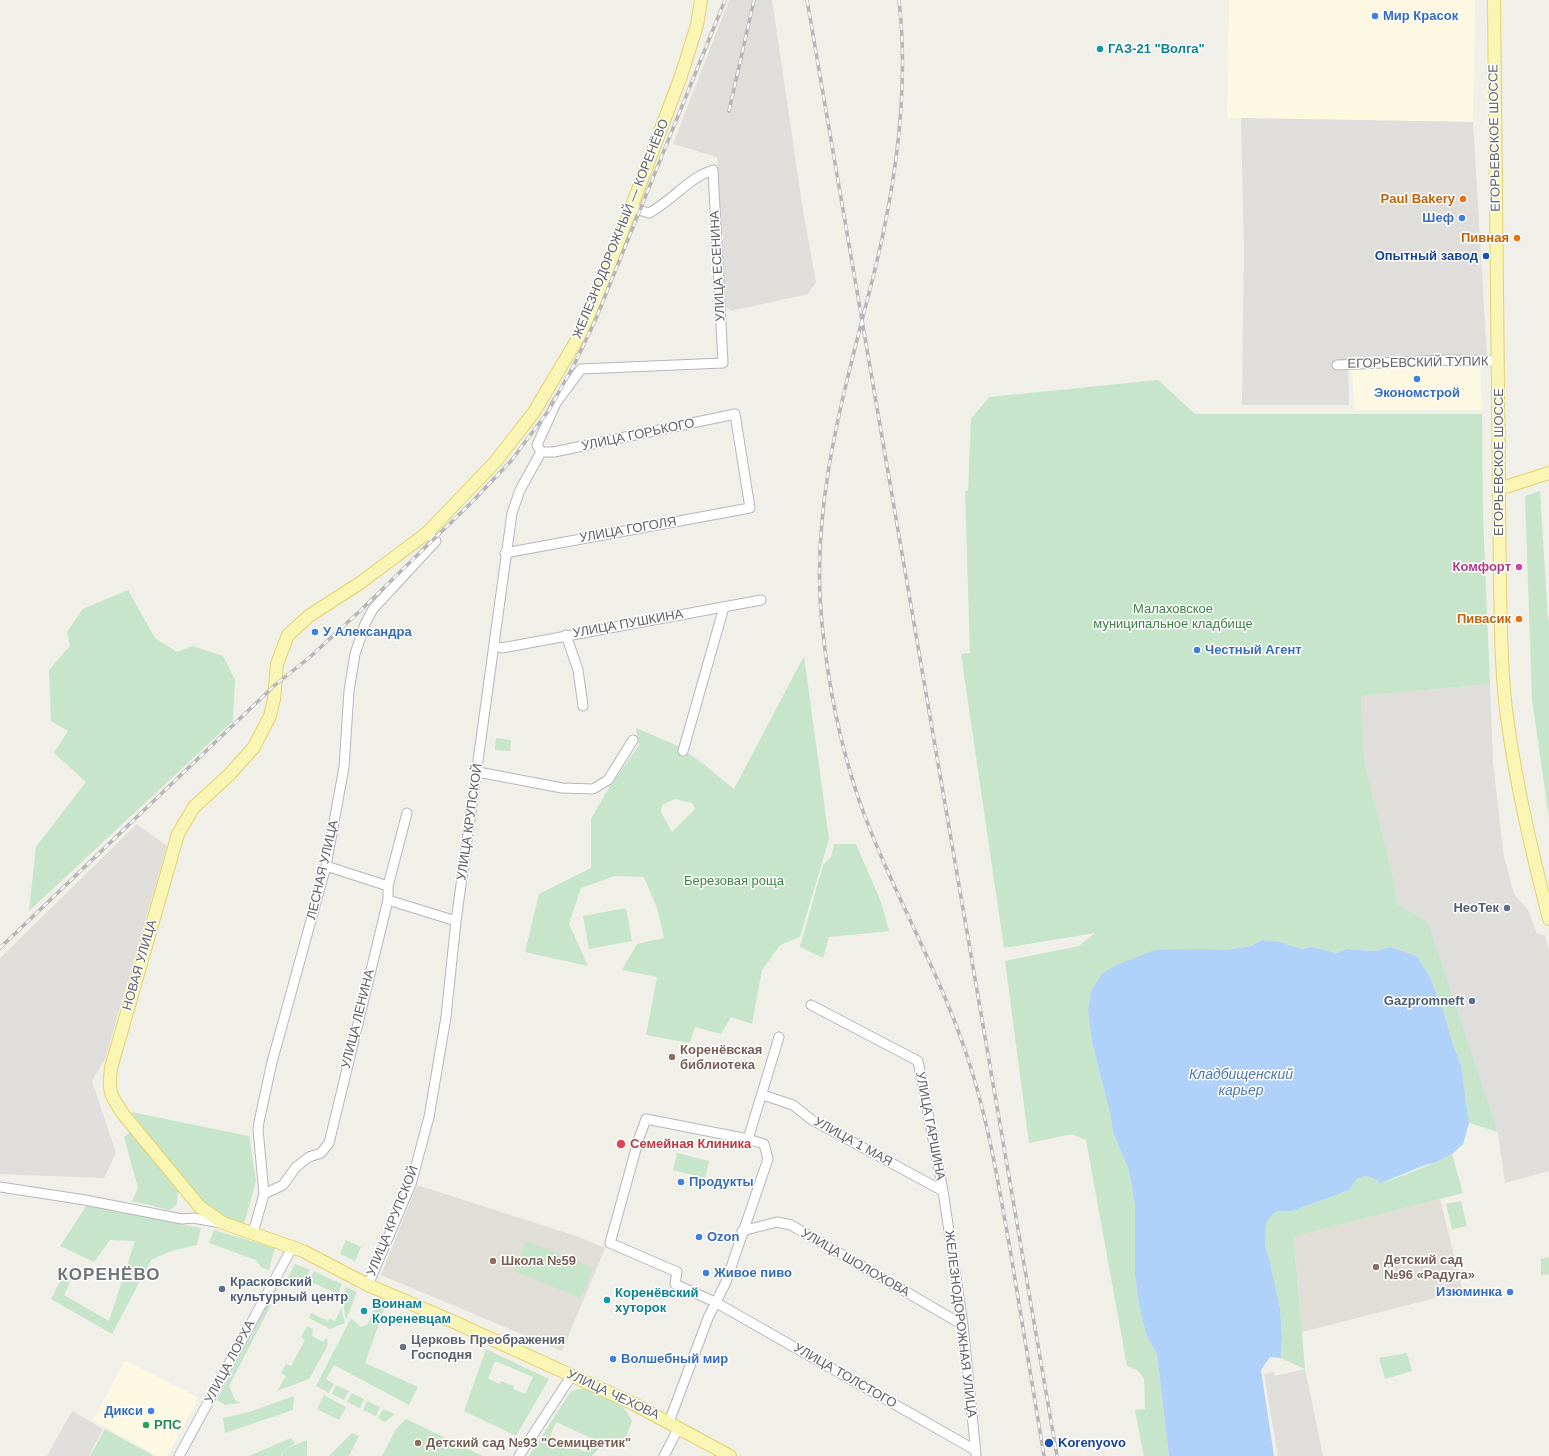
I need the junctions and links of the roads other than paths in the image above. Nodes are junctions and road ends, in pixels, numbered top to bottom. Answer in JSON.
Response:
{"nodes":[{"id":1,"x":702,"y":0,"type":"edge"},
{"id":2,"x":1494,"y":0,"type":"edge"},
{"id":3,"x":632,"y":208,"type":"junction"},
{"id":4,"x":1499,"y":361,"type":"junction"},
{"id":5,"x":1337,"y":364,"type":"dead end"},
{"id":6,"x":581,"y":369,"type":"joint"},
{"id":7,"x":541,"y":452,"type":"junction"},
{"id":8,"x":1549,"y":474,"type":"edge"},
{"id":9,"x":1499,"y":489,"type":"junction"},
{"id":10,"x":750,"y":508,"type":"joint"},
{"id":11,"x":427,"y":533,"type":"junction"},
{"id":12,"x":505,"y":553,"type":"junction"},
{"id":13,"x":761,"y":600,"type":"dead end"},
{"id":14,"x":724,"y":607,"type":"junction"},
{"id":15,"x":566,"y":635,"type":"junction"},
{"id":16,"x":495,"y":646,"type":"junction"},
{"id":17,"x":274,"y":699,"type":"joint"},
{"id":18,"x":583,"y":706,"type":"dead end"},
{"id":19,"x":633,"y":740,"type":"dead end"},
{"id":20,"x":683,"y":751,"type":"dead end"},
{"id":21,"x":478,"y":772,"type":"junction"},
{"id":22,"x":407,"y":813,"type":"dead end"},
{"id":23,"x":326,"y":866,"type":"junction"},
{"id":24,"x":388,"y":886,"type":"junction"},
{"id":25,"x":388,"y":900,"type":"junction"},
{"id":26,"x":1549,"y":919,"type":"edge"},
{"id":27,"x":456,"y":920,"type":"junction"},
{"id":28,"x":811,"y":1005,"type":"dead end"},
{"id":29,"x":779,"y":1037,"type":"dead end"},
{"id":30,"x":762,"y":1095,"type":"junction"},
{"id":31,"x":748,"y":1139,"type":"junction"},
{"id":32,"x":0,"y":1187,"type":"edge"},
{"id":33,"x":943,"y":1191,"type":"junction"},
{"id":34,"x":264,"y":1194,"type":"junction"},
{"id":35,"x":197,"y":1212,"type":"junction"},
{"id":36,"x":742,"y":1231,"type":"junction"},
{"id":37,"x":253,"y":1233,"type":"junction"},
{"id":38,"x":293,"y":1246,"type":"junction"},
{"id":39,"x":368,"y":1285,"type":"junction"},
{"id":40,"x":715,"y":1302,"type":"junction"},
{"id":41,"x":963,"y":1325,"type":"junction"},
{"id":42,"x":572,"y":1375,"type":"junction"},
{"id":43,"x":674,"y":1424,"type":"junction"},
{"id":44,"x":975,"y":1453,"type":"edge"},
{"id":45,"x":180,"y":1456,"type":"edge"},
{"id":46,"x":519,"y":1456,"type":"edge"},
{"id":47,"x":664,"y":1456,"type":"edge"},
{"id":48,"x":730,"y":1456,"type":"edge"}],
"edges":[{"from":1,"to":3,"type":"main road","name":"ЖЕЛЕЗНОДОРОЖНЫЙ — КОРЕНЁВО"},
{"from":2,"to":4,"type":"main road","name":"ЕГОРЬЕВСКОЕ ШОССЕ"},
{"from":3,"to":6,"type":"street","name":"УЛИЦА ЕСЕНИНА"},
{"from":3,"to":11,"type":"main road","name":"ЖЕЛЕЗНОДОРОЖНЫЙ — КОРЕНЁВО"},
{"from":4,"to":5,"type":"street","name":"ЕГОРЬЕВСКИЙ ТУПИК"},
{"from":4,"to":9,"type":"main road","name":"ЕГОРЬЕВСКОЕ ШОССЕ"},
{"from":6,"to":7,"type":"street","name":"УЛИЦА КРУПСКОЙ"},
{"from":7,"to":10,"type":"street","name":"УЛИЦА ГОРЬКОГО"},
{"from":7,"to":12,"type":"street","name":"УЛИЦА КРУПСКОЙ"},
{"from":8,"to":9,"type":"main road"},
{"from":9,"to":26,"type":"main road","name":"ЕГОРЬЕВСКОЕ ШОССЕ"},
{"from":10,"to":12,"type":"street","name":"УЛИЦА ГОГОЛЯ"},
{"from":11,"to":17,"type":"main road","name":"ЖЕЛЕЗНОДОРОЖНЫЙ — КОРЕНЁВО"},
{"from":11,"to":23,"type":"street","name":"ЛЕСНАЯ УЛИЦА"},
{"from":12,"to":16,"type":"street","name":"УЛИЦА КРУПСКОЙ"},
{"from":13,"to":14,"type":"street","name":"УЛИЦА ПУШКИНА"},
{"from":14,"to":15,"type":"street","name":"УЛИЦА ПУШКИНА"},
{"from":14,"to":20,"type":"street"},
{"from":15,"to":16,"type":"street","name":"УЛИЦА ПУШКИНА"},
{"from":15,"to":18,"type":"street"},
{"from":16,"to":21,"type":"street","name":"УЛИЦА КРУПСКОЙ"},
{"from":17,"to":35,"type":"main road","name":"НОВАЯ УЛИЦА"},
{"from":19,"to":21,"type":"street"},
{"from":21,"to":27,"type":"street","name":"УЛИЦА КРУПСКОЙ"},
{"from":22,"to":24,"type":"street","name":"УЛИЦА ЛЕНИНА"},
{"from":23,"to":24,"type":"street"},
{"from":23,"to":34,"type":"street","name":"ЛЕСНАЯ УЛИЦА"},
{"from":24,"to":25,"type":"street","name":"УЛИЦА ЛЕНИНА"},
{"from":25,"to":27,"type":"street"},
{"from":25,"to":34,"type":"street","name":"УЛИЦА ЛЕНИНА"},
{"from":27,"to":39,"type":"street","name":"УЛИЦА КРУПСКОЙ"},
{"from":28,"to":33,"type":"street","name":"УЛИЦА ГАРШИНА"},
{"from":29,"to":30,"type":"street"},
{"from":30,"to":31,"type":"street"},
{"from":30,"to":33,"type":"street","name":"УЛИЦА 1 МАЯ"},
{"from":31,"to":36,"type":"street"},
{"from":31,"to":40,"type":"street","name":"УЛИЦА ТОЛСТОГО"},
{"from":32,"to":35,"type":"street"},
{"from":33,"to":41,"type":"street","name":"ЖЕЛЕЗНОДОРОЖНАЯ УЛИЦА"},
{"from":34,"to":37,"type":"street","name":"ЛЕСНАЯ УЛИЦА"},
{"from":35,"to":37,"type":"main road","name":"НОВАЯ УЛИЦА"},
{"from":36,"to":40,"type":"street"},
{"from":36,"to":41,"type":"street","name":"УЛИЦА ШОЛОХОВА"},
{"from":37,"to":38,"type":"main road","name":"УЛИЦА ЧЕХОВА"},
{"from":38,"to":39,"type":"main road","name":"УЛИЦА ЧЕХОВА"},
{"from":38,"to":45,"type":"street","name":"УЛИЦА ЛОРХА"},
{"from":39,"to":42,"type":"main road","name":"УЛИЦА ЧЕХОВА"},
{"from":40,"to":43,"type":"street"},
{"from":40,"to":44,"type":"street","name":"УЛИЦА ТОЛСТОГО"},
{"from":41,"to":44,"type":"street","name":"ЖЕЛЕЗНОДОРОЖНАЯ УЛИЦА"},
{"from":42,"to":43,"type":"main road","name":"УЛИЦА ЧЕХОВА"},
{"from":42,"to":46,"type":"street"},
{"from":43,"to":47,"type":"street"},
{"from":43,"to":48,"type":"main road","name":"УЛИЦА ЧЕХОВА"}]}
